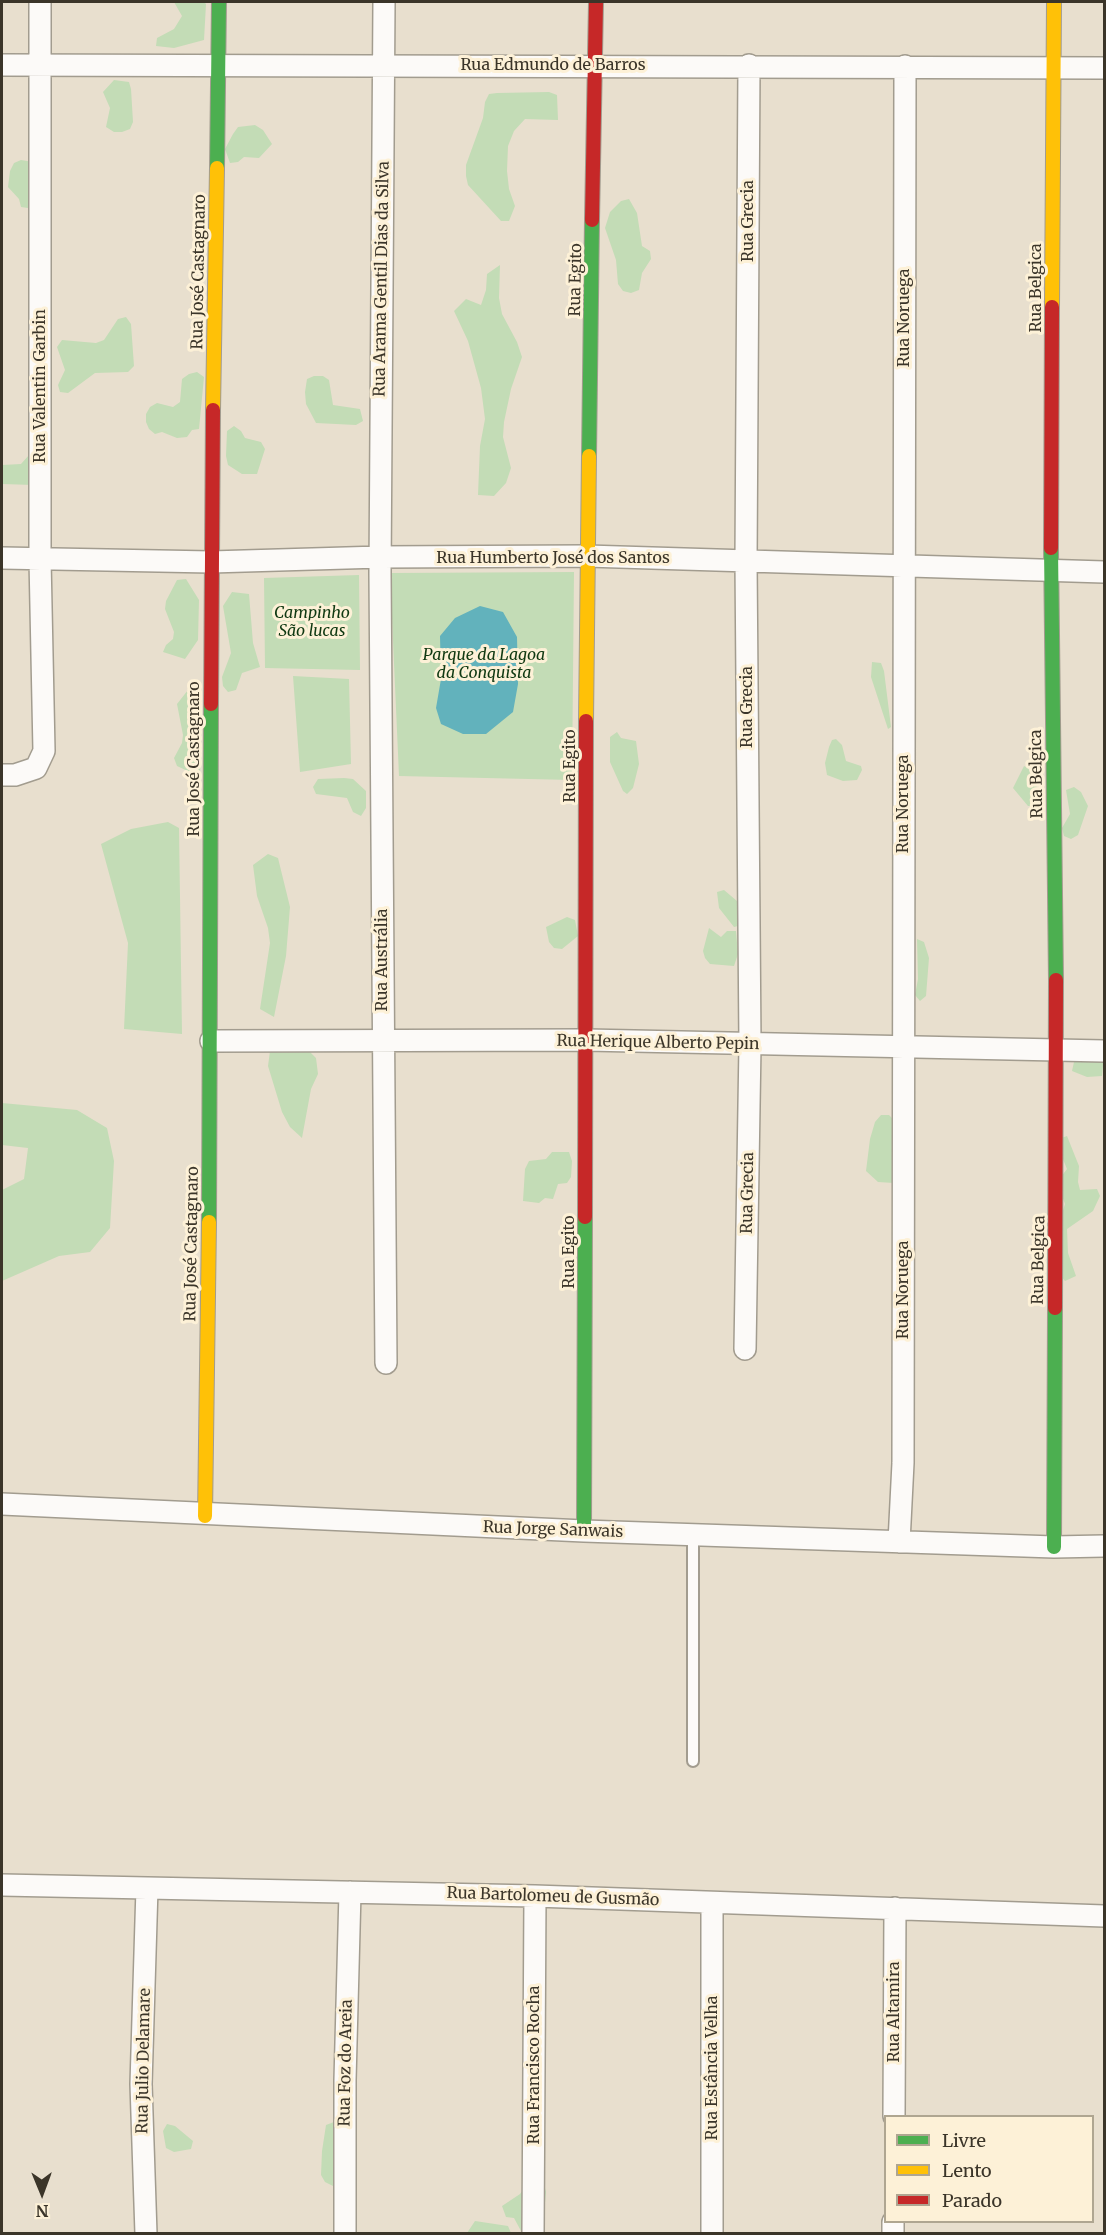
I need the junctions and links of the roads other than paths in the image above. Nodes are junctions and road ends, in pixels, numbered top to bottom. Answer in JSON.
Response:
{"nodes":[{"id":1,"x":40,"y":2,"type":"edge"},
{"id":2,"x":219,"y":2,"type":"edge"},
{"id":3,"x":384,"y":2,"type":"edge"},
{"id":4,"x":596,"y":2,"type":"edge"},
{"id":5,"x":1054,"y":2,"type":"edge"},
{"id":6,"x":2,"y":65,"type":"edge"},
{"id":7,"x":596,"y":65,"type":"junction"},
{"id":8,"x":749,"y":65,"type":"junction"},
{"id":9,"x":39,"y":66,"type":"junction"},
{"id":10,"x":219,"y":66,"type":"junction"},
{"id":11,"x":384,"y":66,"type":"junction"},
{"id":12,"x":905,"y":66,"type":"junction"},
{"id":13,"x":1055,"y":67,"type":"junction"},
{"id":14,"x":1104,"y":68,"type":"edge"},
{"id":15,"x":587,"y":556,"type":"junction"},
{"id":16,"x":380,"y":557,"type":"junction"},
{"id":17,"x":2,"y":558,"type":"edge"},
{"id":18,"x":40,"y":559,"type":"junction"},
{"id":19,"x":746,"y":561,"type":"junction"},
{"id":20,"x":211,"y":562,"type":"junction"},
{"id":21,"x":903,"y":565,"type":"junction"},
{"id":22,"x":1051,"y":571,"type":"junction"},
{"id":23,"x":1104,"y":572,"type":"edge"},
{"id":24,"x":2,"y":775,"type":"edge"},
{"id":25,"x":211,"y":1041,"type":"junction"},
{"id":26,"x":587,"y":1041,"type":"junction"},
{"id":27,"x":382,"y":1042,"type":"junction"},
{"id":28,"x":750,"y":1045,"type":"junction"},
{"id":29,"x":904,"y":1047,"type":"junction"},
{"id":30,"x":1057,"y":1051,"type":"junction"},
{"id":31,"x":1104,"y":1051,"type":"edge"},
{"id":32,"x":746,"y":1349,"type":"dead end"},
{"id":33,"x":386,"y":1362,"type":"dead end"},
{"id":34,"x":2,"y":1504,"type":"edge"},
{"id":35,"x":205,"y":1515,"type":"junction"},
{"id":36,"x":584,"y":1531,"type":"junction"},
{"id":37,"x":693,"y":1535,"type":"junction"},
{"id":38,"x":899,"y":1542,"type":"junction"},
{"id":39,"x":1104,"y":1546,"type":"edge"},
{"id":40,"x":1054,"y":1547,"type":"junction"},
{"id":41,"x":693,"y":1761,"type":"dead end"},
{"id":42,"x":2,"y":1885,"type":"edge"},
{"id":43,"x":147,"y":1888,"type":"junction"},
{"id":44,"x":350,"y":1892,"type":"junction"},
{"id":45,"x":535,"y":1896,"type":"junction"},
{"id":46,"x":712,"y":1903,"type":"junction"},
{"id":47,"x":895,"y":1908,"type":"junction"},
{"id":48,"x":1104,"y":1916,"type":"edge"},
{"id":49,"x":894,"y":2115,"type":"edge"},
{"id":50,"x":146,"y":2234,"type":"edge"},
{"id":51,"x":345,"y":2234,"type":"edge"},
{"id":52,"x":533,"y":2234,"type":"edge"},
{"id":53,"x":712,"y":2234,"type":"edge"}],
"edges":[{"from":1,"to":9,"type":"street","name":"Rua Valentin Garbin"},
{"from":2,"to":10,"type":"street","name":"Rua José Castagnaro"},
{"from":3,"to":11,"type":"street","name":"Rua Arama Gentil Dias da Silva"},
{"from":4,"to":7,"type":"street","name":"Rua Egito"},
{"from":5,"to":13,"type":"street","name":"Rua Belgica"},
{"from":6,"to":9,"type":"street","name":"Rua Edmundo de Barros"},
{"from":7,"to":8,"type":"street","name":"Rua Edmundo de Barros"},
{"from":7,"to":11,"type":"street","name":"Rua Edmundo de Barros"},
{"from":7,"to":15,"type":"street","name":"Rua Egito"},
{"from":8,"to":12,"type":"street","name":"Rua Edmundo de Barros"},
{"from":8,"to":19,"type":"street","name":"Rua Grecia"},
{"from":9,"to":10,"type":"street","name":"Rua Edmundo de Barros"},
{"from":9,"to":18,"type":"street","name":"Rua Valentin Garbin"},
{"from":10,"to":11,"type":"street","name":"Rua Edmundo de Barros"},
{"from":10,"to":20,"type":"street","name":"Rua José Castagnaro"},
{"from":11,"to":16,"type":"street","name":"Rua Arama Gentil Dias da Silva"},
{"from":12,"to":13,"type":"street","name":"Rua Edmundo de Barros"},
{"from":12,"to":21,"type":"street","name":"Rua Noruega"},
{"from":13,"to":14,"type":"street","name":"Rua Edmundo de Barros"},
{"from":13,"to":22,"type":"street","name":"Rua Belgica"},
{"from":15,"to":16,"type":"street","name":"Rua Humberto José dos Santos"},
{"from":15,"to":19,"type":"street","name":"Rua Humberto José dos Santos"},
{"from":15,"to":26,"type":"street","name":"Rua Egito"},
{"from":16,"to":20,"type":"street","name":"Rua Humberto José dos Santos"},
{"from":16,"to":27,"type":"street","name":"Rua Austrália"},
{"from":17,"to":18,"type":"street","name":"Rua Humberto José dos Santos"},
{"from":18,"to":20,"type":"street","name":"Rua Humberto José dos Santos"},
{"from":18,"to":24,"type":"street","name":"Rua Valentin Garbin"},
{"from":19,"to":21,"type":"street","name":"Rua Humberto José dos Santos"},
{"from":19,"to":28,"type":"street","name":"Rua Grecia"},
{"from":20,"to":25,"type":"street","name":"Rua José Castagnaro"},
{"from":21,"to":22,"type":"street","name":"Rua Humberto José dos Santos"},
{"from":21,"to":29,"type":"street","name":"Rua Noruega"},
{"from":22,"to":23,"type":"street","name":"Rua Humberto José dos Santos"},
{"from":22,"to":30,"type":"street","name":"Rua Belgica"},
{"from":25,"to":27,"type":"street","name":"Rua Herique Alberto Pepin"},
{"from":25,"to":35,"type":"street","name":"Rua José Castagnaro"},
{"from":26,"to":27,"type":"street","name":"Rua Herique Alberto Pepin"},
{"from":26,"to":28,"type":"street","name":"Rua Herique Alberto Pepin"},
{"from":26,"to":36,"type":"street","name":"Rua Egito"},
{"from":27,"to":33,"type":"street","name":"Rua Austrália"},
{"from":28,"to":29,"type":"street","name":"Rua Herique Alberto Pepin"},
{"from":28,"to":32,"type":"street","name":"Rua Grecia"},
{"from":29,"to":30,"type":"street","name":"Rua Herique Alberto Pepin"},
{"from":29,"to":38,"type":"street","name":"Rua Noruega"},
{"from":30,"to":31,"type":"street","name":"Rua Herique Alberto Pepin"},
{"from":30,"to":40,"type":"street","name":"Rua Belgica"},
{"from":34,"to":35,"type":"street","name":"Rua Jorge Sanwais"},
{"from":35,"to":36,"type":"street","name":"Rua Jorge Sanwais"},
{"from":36,"to":37,"type":"street","name":"Rua Jorge Sanwais"},
{"from":37,"to":38,"type":"street","name":"Rua Jorge Sanwais"},
{"from":37,"to":41,"type":"lane"},
{"from":38,"to":40,"type":"street","name":"Rua Jorge Sanwais"},
{"from":39,"to":40,"type":"street","name":"Rua Jorge Sanwais"},
{"from":42,"to":43,"type":"street","name":"Rua Bartolomeu de Gusmão"},
{"from":43,"to":44,"type":"street","name":"Rua Bartolomeu de Gusmão"},
{"from":43,"to":50,"type":"street","name":"Rua Julio Delamare"},
{"from":44,"to":45,"type":"street","name":"Rua Bartolomeu de Gusmão"},
{"from":44,"to":51,"type":"street","name":"Rua Foz do Areia"},
{"from":45,"to":46,"type":"street","name":"Rua Bartolomeu de Gusmão"},
{"from":45,"to":52,"type":"street","name":"Rua Francisco Rocha"},
{"from":46,"to":47,"type":"street","name":"Rua Bartolomeu de Gusmão"},
{"from":46,"to":53,"type":"street","name":"Rua Estância Velha"},
{"from":47,"to":48,"type":"street","name":"Rua Bartolomeu de Gusmão"},
{"from":47,"to":49,"type":"street","name":"Rua Altamira"}]}
